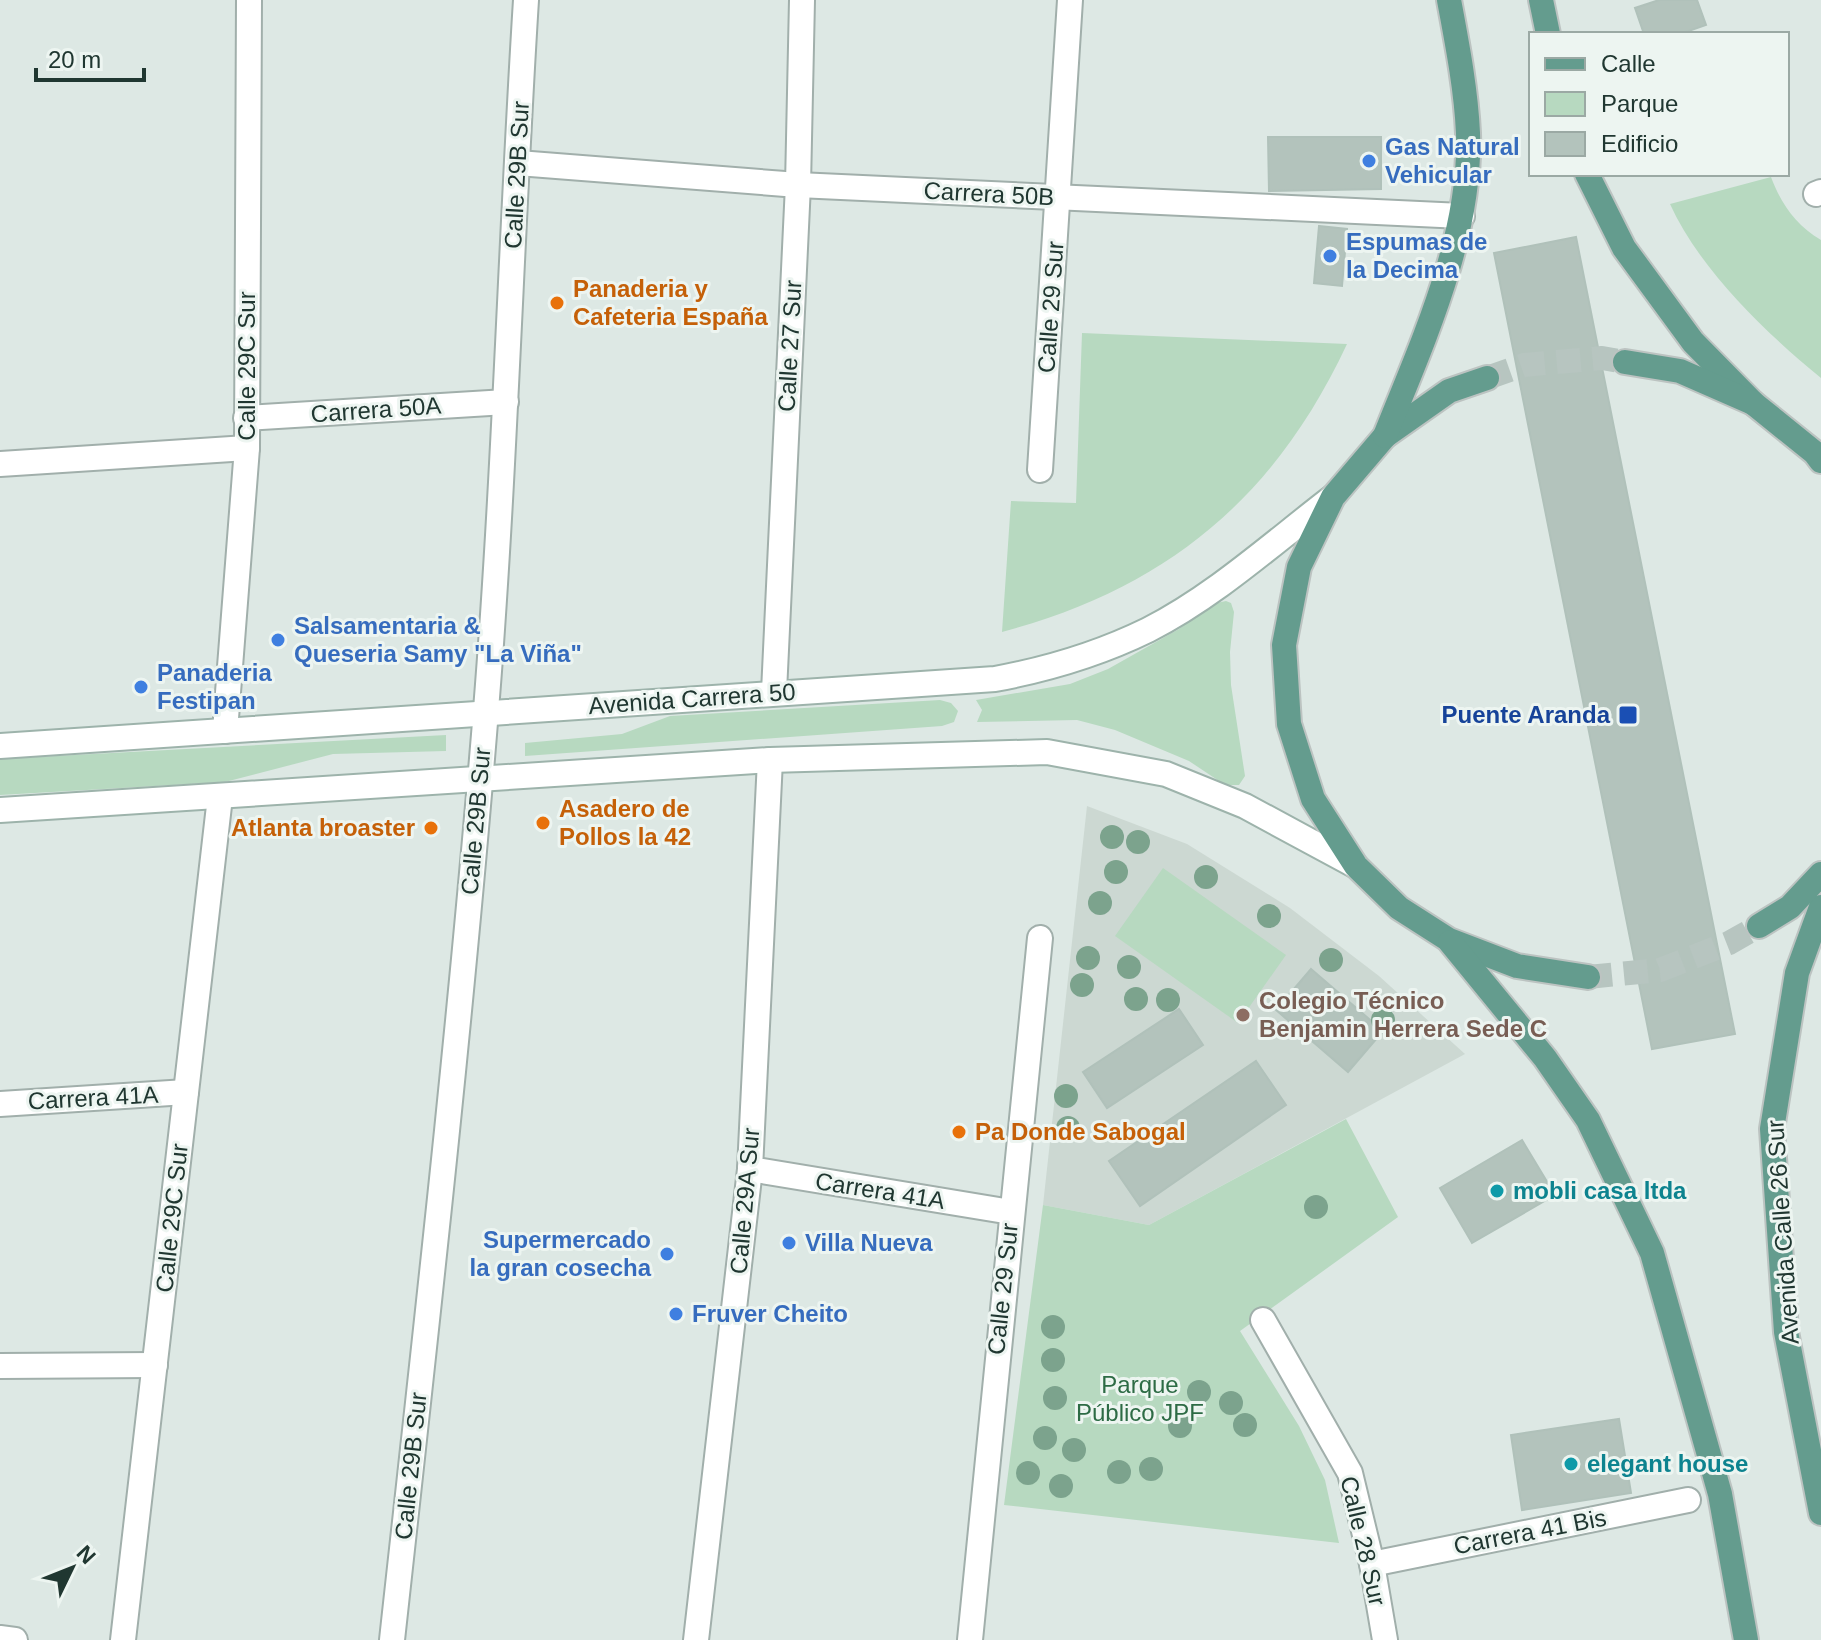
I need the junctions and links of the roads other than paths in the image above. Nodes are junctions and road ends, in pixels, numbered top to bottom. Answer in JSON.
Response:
{"nodes":[{"id":1,"x":249,"y":0,"type":"edge"},
{"id":2,"x":526,"y":0,"type":"edge"},
{"id":3,"x":802,"y":0,"type":"edge"},
{"id":4,"x":1070,"y":0,"type":"edge"},
{"id":5,"x":1449,"y":0,"type":"edge"},
{"id":6,"x":1541,"y":0,"type":"edge"},
{"id":7,"x":1548,"y":32,"type":"edge"},
{"id":8,"x":518,"y":163,"type":"junction"},
{"id":9,"x":1588,"y":176,"type":"edge"},
{"id":10,"x":798,"y":185,"type":"junction"},
{"id":11,"x":1058,"y":197,"type":"junction"},
{"id":12,"x":1462,"y":216,"type":"junction"},
{"id":13,"x":1625,"y":362,"type":"tunnel mouth"},
{"id":14,"x":1487,"y":378,"type":"tunnel mouth"},
{"id":15,"x":506,"y":402,"type":"junction"},
{"id":16,"x":1753,"y":403,"type":"junction"},
{"id":17,"x":246,"y":418,"type":"junction"},
{"id":18,"x":1385,"y":436,"type":"junction"},
{"id":19,"x":247,"y":448,"type":"junction"},
{"id":20,"x":1819,"y":456,"type":"edge"},
{"id":21,"x":0,"y":464,"type":"edge"},
{"id":22,"x":1040,"y":470,"type":"dead end"},
{"id":23,"x":1333,"y":497,"type":"junction"},
{"id":24,"x":774,"y":692,"type":"junction"},
{"id":25,"x":486,"y":714,"type":"junction"},
{"id":26,"x":225,"y":731,"type":"junction"},
{"id":27,"x":0,"y":746,"type":"edge"},
{"id":28,"x":770,"y":760,"type":"junction"},
{"id":29,"x":480,"y":780,"type":"junction"},
{"id":30,"x":220,"y":797,"type":"junction"},
{"id":31,"x":0,"y":810,"type":"edge"},
{"id":32,"x":1356,"y":866,"type":"junction"},
{"id":33,"x":1821,"y":874,"type":"edge"},
{"id":34,"x":1821,"y":907,"type":"edge"},
{"id":35,"x":1759,"y":926,"type":"tunnel mouth"},
{"id":36,"x":1040,"y":938,"type":"dead end"},
{"id":37,"x":1449,"y":940,"type":"junction"},
{"id":38,"x":1588,"y":977,"type":"tunnel mouth"},
{"id":39,"x":186,"y":1092,"type":"junction"},
{"id":40,"x":0,"y":1104,"type":"edge"},
{"id":41,"x":750,"y":1169,"type":"junction"},
{"id":42,"x":1011,"y":1212,"type":"junction"},
{"id":43,"x":1263,"y":1320,"type":"dead end"},
{"id":44,"x":155,"y":1365,"type":"junction"},
{"id":45,"x":0,"y":1366,"type":"edge"},
{"id":46,"x":1688,"y":1500,"type":"dead end"},
{"id":47,"x":1821,"y":1513,"type":"edge"},
{"id":48,"x":1372,"y":1564,"type":"junction"},
{"id":49,"x":0,"y":1638,"type":"edge"},
{"id":50,"x":15,"y":1640,"type":"edge"},
{"id":51,"x":123,"y":1640,"type":"edge"},
{"id":52,"x":392,"y":1640,"type":"edge"},
{"id":53,"x":696,"y":1640,"type":"edge"},
{"id":54,"x":970,"y":1640,"type":"edge"},
{"id":55,"x":1385,"y":1640,"type":"edge"},
{"id":56,"x":1746,"y":1640,"type":"edge"}],
"edges":[{"from":1,"to":17,"type":"street","name":"Calle 29C Sur"},
{"from":2,"to":8,"type":"street","name":"Calle 29B Sur"},
{"from":3,"to":10,"type":"street","name":"Calle 27 Sur"},
{"from":4,"to":11,"type":"street","name":"Calle 29 Sur"},
{"from":5,"to":12,"type":"main road"},
{"from":6,"to":7,"type":"main road"},
{"from":8,"to":10,"type":"street","name":"Carrera 50B"},
{"from":8,"to":15,"type":"street","name":"Calle 29B Sur"},
{"from":9,"to":16,"type":"main road"},
{"from":10,"to":11,"type":"street","name":"Carrera 50B"},
{"from":10,"to":24,"type":"street","name":"Calle 27 Sur"},
{"from":11,"to":12,"type":"street","name":"Carrera 50B"},
{"from":11,"to":22,"type":"street","name":"Calle 29 Sur"},
{"from":12,"to":18,"type":"main road"},
{"from":13,"to":16,"type":"main road"},
{"from":14,"to":18,"type":"main road"},
{"from":15,"to":17,"type":"street","name":"Carrera 50A"},
{"from":15,"to":25,"type":"street","name":"Calle 29B Sur"},
{"from":16,"to":20,"type":"main road"},
{"from":17,"to":19,"type":"street","name":"Calle 29C Sur"},
{"from":18,"to":23,"type":"main road"},
{"from":19,"to":21,"type":"street"},
{"from":19,"to":26,"type":"street","name":"Calle 29C Sur"},
{"from":23,"to":24,"type":"street","name":"Avenida Carrera 50"},
{"from":23,"to":32,"type":"main road"},
{"from":24,"to":25,"type":"street","name":"Avenida Carrera 50"},
{"from":25,"to":26,"type":"street","name":"Avenida Carrera 50"},
{"from":25,"to":29,"type":"street","name":"Calle 29B Sur"},
{"from":26,"to":27,"type":"street","name":"Avenida Carrera 50"},
{"from":28,"to":29,"type":"street"},
{"from":28,"to":32,"type":"street"},
{"from":28,"to":41,"type":"street","name":"Calle 29A Sur"},
{"from":29,"to":30,"type":"street"},
{"from":29,"to":52,"type":"street","name":"Calle 29B Sur"},
{"from":30,"to":31,"type":"street"},
{"from":30,"to":39,"type":"street","name":"Calle 29C Sur"},
{"from":32,"to":37,"type":"main road"},
{"from":33,"to":35,"type":"main road"},
{"from":34,"to":47,"type":"main road","name":"Avenida Calle 26 Sur"},
{"from":36,"to":42,"type":"street","name":"Calle 29 Sur"},
{"from":37,"to":38,"type":"main road"},
{"from":37,"to":56,"type":"main road"},
{"from":39,"to":40,"type":"street","name":"Carrera 41A"},
{"from":39,"to":44,"type":"street","name":"Calle 29C Sur"},
{"from":41,"to":42,"type":"street","name":"Carrera 41A"},
{"from":41,"to":53,"type":"street","name":"Calle 29A Sur"},
{"from":42,"to":54,"type":"street","name":"Calle 29 Sur"},
{"from":43,"to":48,"type":"street","name":"Calle 28 Sur"},
{"from":44,"to":45,"type":"street"},
{"from":44,"to":51,"type":"street","name":"Calle 29C Sur"},
{"from":46,"to":48,"type":"street","name":"Carrera 41 Bis"},
{"from":48,"to":55,"type":"street","name":"Calle 28 Sur"},
{"from":49,"to":50,"type":"street"}]}
